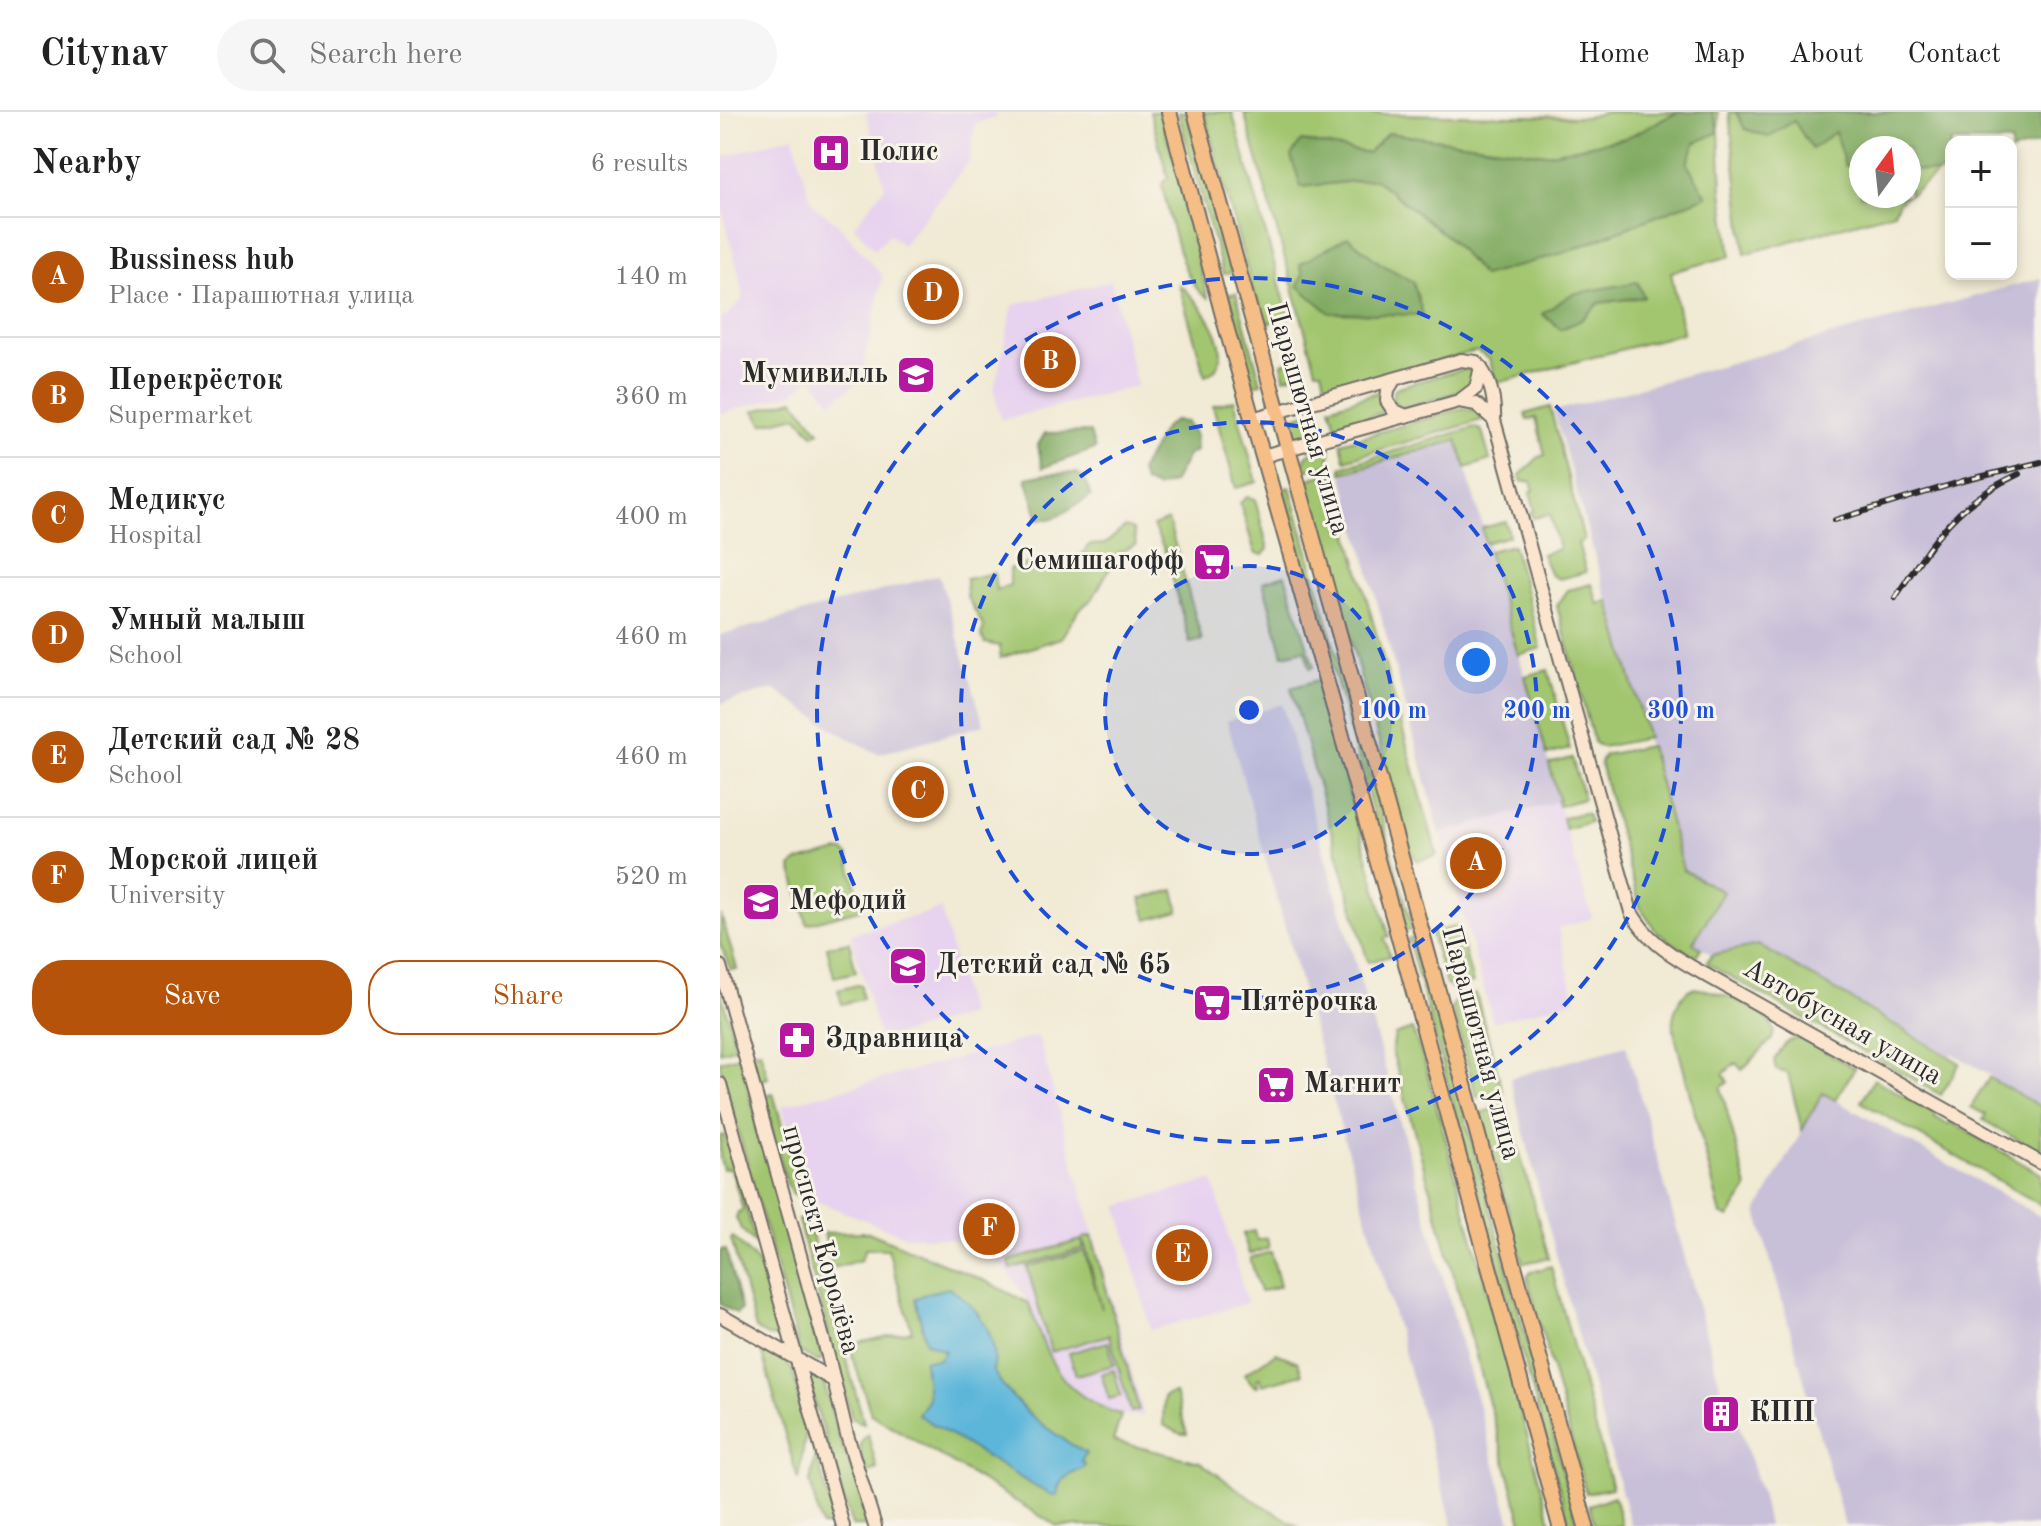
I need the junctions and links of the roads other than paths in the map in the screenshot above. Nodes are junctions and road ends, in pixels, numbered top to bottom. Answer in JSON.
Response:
{"nodes":[{"id":1,"x":1169,"y":112,"type":"edge"},
{"id":2,"x":1195,"y":112,"type":"edge"},
{"id":3,"x":1240,"y":274,"type":"junction"},
{"id":4,"x":1215,"y":280,"type":"junction"},
{"id":5,"x":1481,"y":367,"type":"junction"},
{"id":6,"x":1394,"y":380,"type":"junction"},
{"id":7,"x":1459,"y":401,"type":"junction"},
{"id":8,"x":1279,"y":412,"type":"junction"},
{"id":9,"x":1406,"y":416,"type":"junction"},
{"id":10,"x":1252,"y":419,"type":"junction"},
{"id":11,"x":1494,"y":420,"type":"junction"},
{"id":12,"x":1289,"y":448,"type":"junction"},
{"id":13,"x":1263,"y":456,"type":"junction"},
{"id":14,"x":720,"y":966,"type":"edge"},
{"id":15,"x":720,"y":1084,"type":"edge"},
{"id":16,"x":2041,"y":1163,"type":"edge"},
{"id":17,"x":720,"y":1315,"type":"edge"},
{"id":18,"x":795,"y":1358,"type":"junction"},
{"id":19,"x":833,"y":1380,"type":"junction"},
{"id":20,"x":843,"y":1526,"type":"edge"},
{"id":21,"x":875,"y":1526,"type":"edge"},
{"id":22,"x":1560,"y":1526,"type":"edge"},
{"id":23,"x":1586,"y":1526,"type":"edge"}],
"edges":[{"from":1,"to":4,"type":"main road","name":"Парашютная улица"},
{"from":2,"to":3,"type":"main road","name":"Парашютная улица"},
{"from":3,"to":4,"type":"main road"},
{"from":3,"to":8,"type":"main road","name":"Парашютная улица"},
{"from":4,"to":10,"type":"main road","name":"Парашютная улица"},
{"from":5,"to":6,"type":"street"},
{"from":5,"to":7,"type":"street"},
{"from":5,"to":11,"type":"street"},
{"from":6,"to":8,"type":"street"},
{"from":6,"to":9,"type":"street"},
{"from":7,"to":9,"type":"street"},
{"from":7,"to":11,"type":"street"},
{"from":8,"to":10,"type":"street"},
{"from":8,"to":12,"type":"main road","name":"Парашютная улица"},
{"from":9,"to":12,"type":"street"},
{"from":10,"to":13,"type":"main road","name":"Парашютная улица"},
{"from":11,"to":16,"type":"street","name":"Автобусная улица"},
{"from":12,"to":13,"type":"street"},
{"from":12,"to":23,"type":"main road","name":"Парашютная улица"},
{"from":13,"to":22,"type":"main road","name":"Парашютная улица"},
{"from":14,"to":19,"type":"street","name":"проспект Королёва"},
{"from":15,"to":18,"type":"street","name":"проспект Королёва"},
{"from":17,"to":18,"type":"street"},
{"from":18,"to":19,"type":"street"},
{"from":18,"to":20,"type":"street","name":"проспект Королёва"},
{"from":19,"to":21,"type":"street","name":"проспект Королёва"}]}
